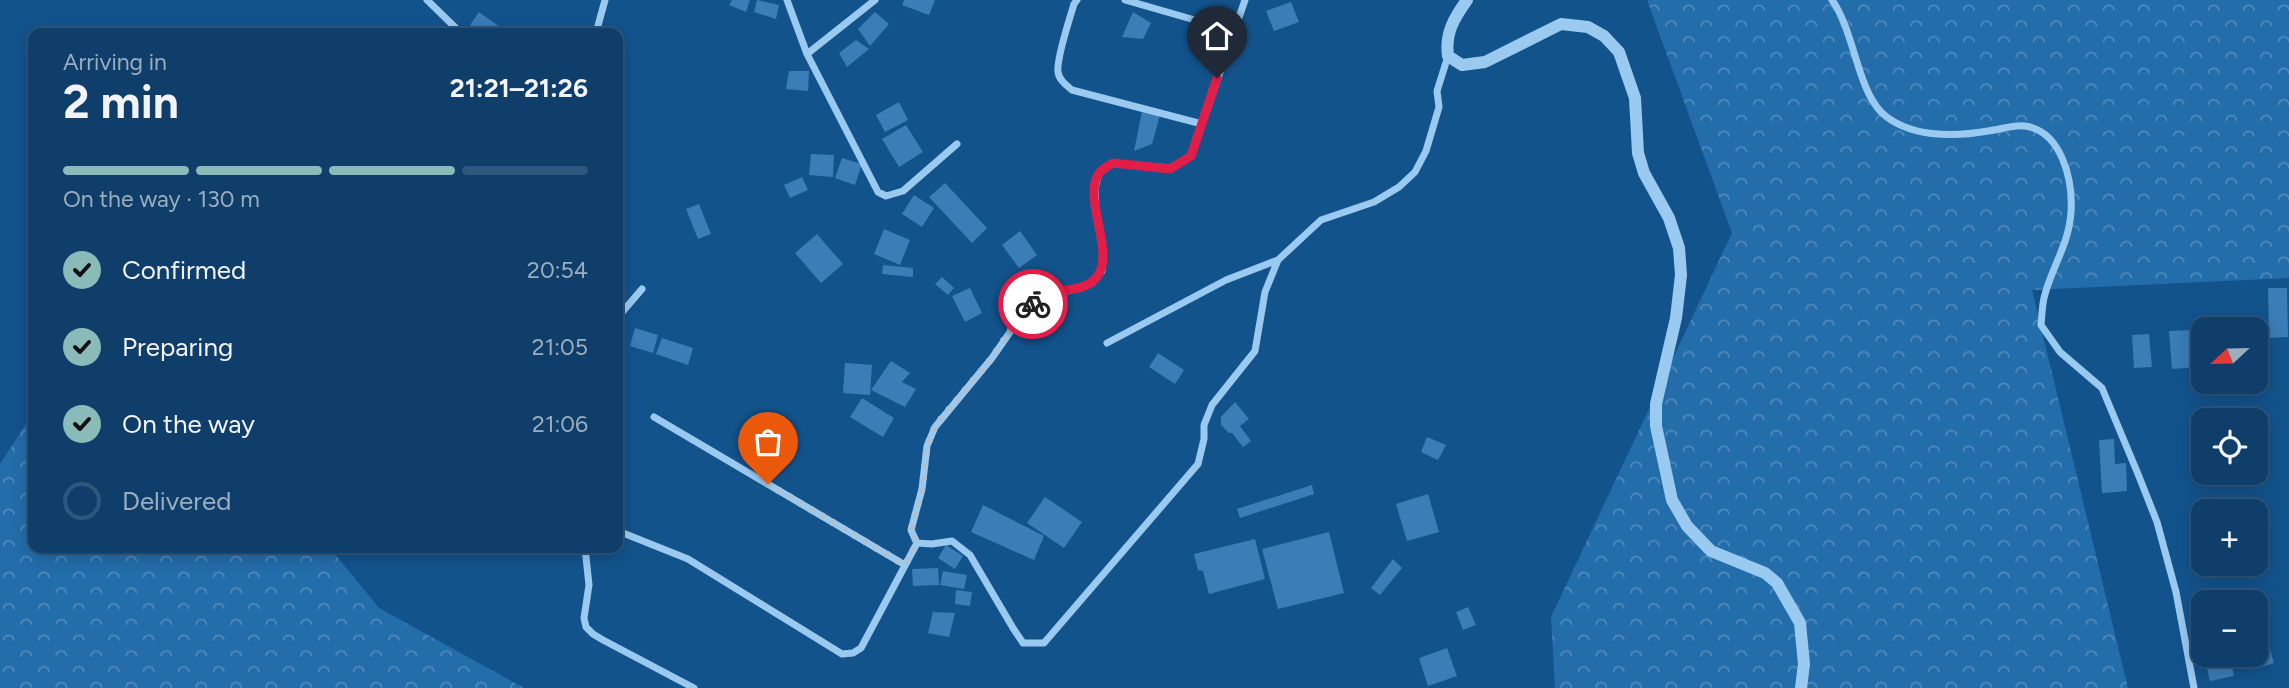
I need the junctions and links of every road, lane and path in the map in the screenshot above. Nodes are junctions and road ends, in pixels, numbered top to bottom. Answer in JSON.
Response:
{"nodes":[{"id":1,"x":427,"y":0,"type":"edge"},
{"id":2,"x":605,"y":0,"type":"edge"},
{"id":3,"x":787,"y":0,"type":"edge"},
{"id":4,"x":875,"y":0,"type":"edge"},
{"id":5,"x":1077,"y":0,"type":"edge"},
{"id":6,"x":1125,"y":0,"type":"edge"},
{"id":7,"x":1245,"y":0,"type":"edge"},
{"id":8,"x":1467,"y":0,"type":"edge"},
{"id":9,"x":1832,"y":0,"type":"edge"},
{"id":10,"x":456,"y":28,"type":"edge"},
{"id":11,"x":597,"y":28,"type":"edge"},
{"id":12,"x":1233,"y":31,"type":"junction"},
{"id":13,"x":807,"y":54,"type":"junction"},
{"id":14,"x":1448,"y":56,"type":"junction"},
{"id":15,"x":1202,"y":124,"type":"junction"},
{"id":16,"x":957,"y":144,"type":"dead end"},
{"id":17,"x":1278,"y":260,"type":"junction"},
{"id":18,"x":642,"y":289,"type":"dead end"},
{"id":19,"x":623,"y":311,"type":"edge"},
{"id":20,"x":1107,"y":343,"type":"dead end"},
{"id":21,"x":654,"y":417,"type":"dead end"},
{"id":22,"x":623,"y":533,"type":"edge"},
{"id":23,"x":917,"y":543,"type":"junction"},
{"id":24,"x":586,"y":553,"type":"edge"},
{"id":25,"x":905,"y":565,"type":"junction"},
{"id":26,"x":694,"y":688,"type":"edge"},
{"id":27,"x":1801,"y":688,"type":"edge"},
{"id":28,"x":2194,"y":688,"type":"edge"}],
"edges":[{"from":1,"to":10,"type":"street"},
{"from":2,"to":11,"type":"street"},
{"from":3,"to":13,"type":"street"},
{"from":4,"to":13,"type":"street"},
{"from":5,"to":15,"type":"street"},
{"from":6,"to":12,"type":"street"},
{"from":7,"to":12,"type":"street"},
{"from":8,"to":14,"type":"street"},
{"from":9,"to":28,"type":"street"},
{"from":12,"to":15,"type":"street"},
{"from":13,"to":16,"type":"street"},
{"from":14,"to":17,"type":"street"},
{"from":14,"to":27,"type":"street"},
{"from":15,"to":23,"type":"street"},
{"from":17,"to":20,"type":"street"},
{"from":17,"to":23,"type":"street"},
{"from":18,"to":19,"type":"street"},
{"from":21,"to":25,"type":"street"},
{"from":22,"to":25,"type":"street"},
{"from":23,"to":25,"type":"street"},
{"from":24,"to":26,"type":"street"}]}
